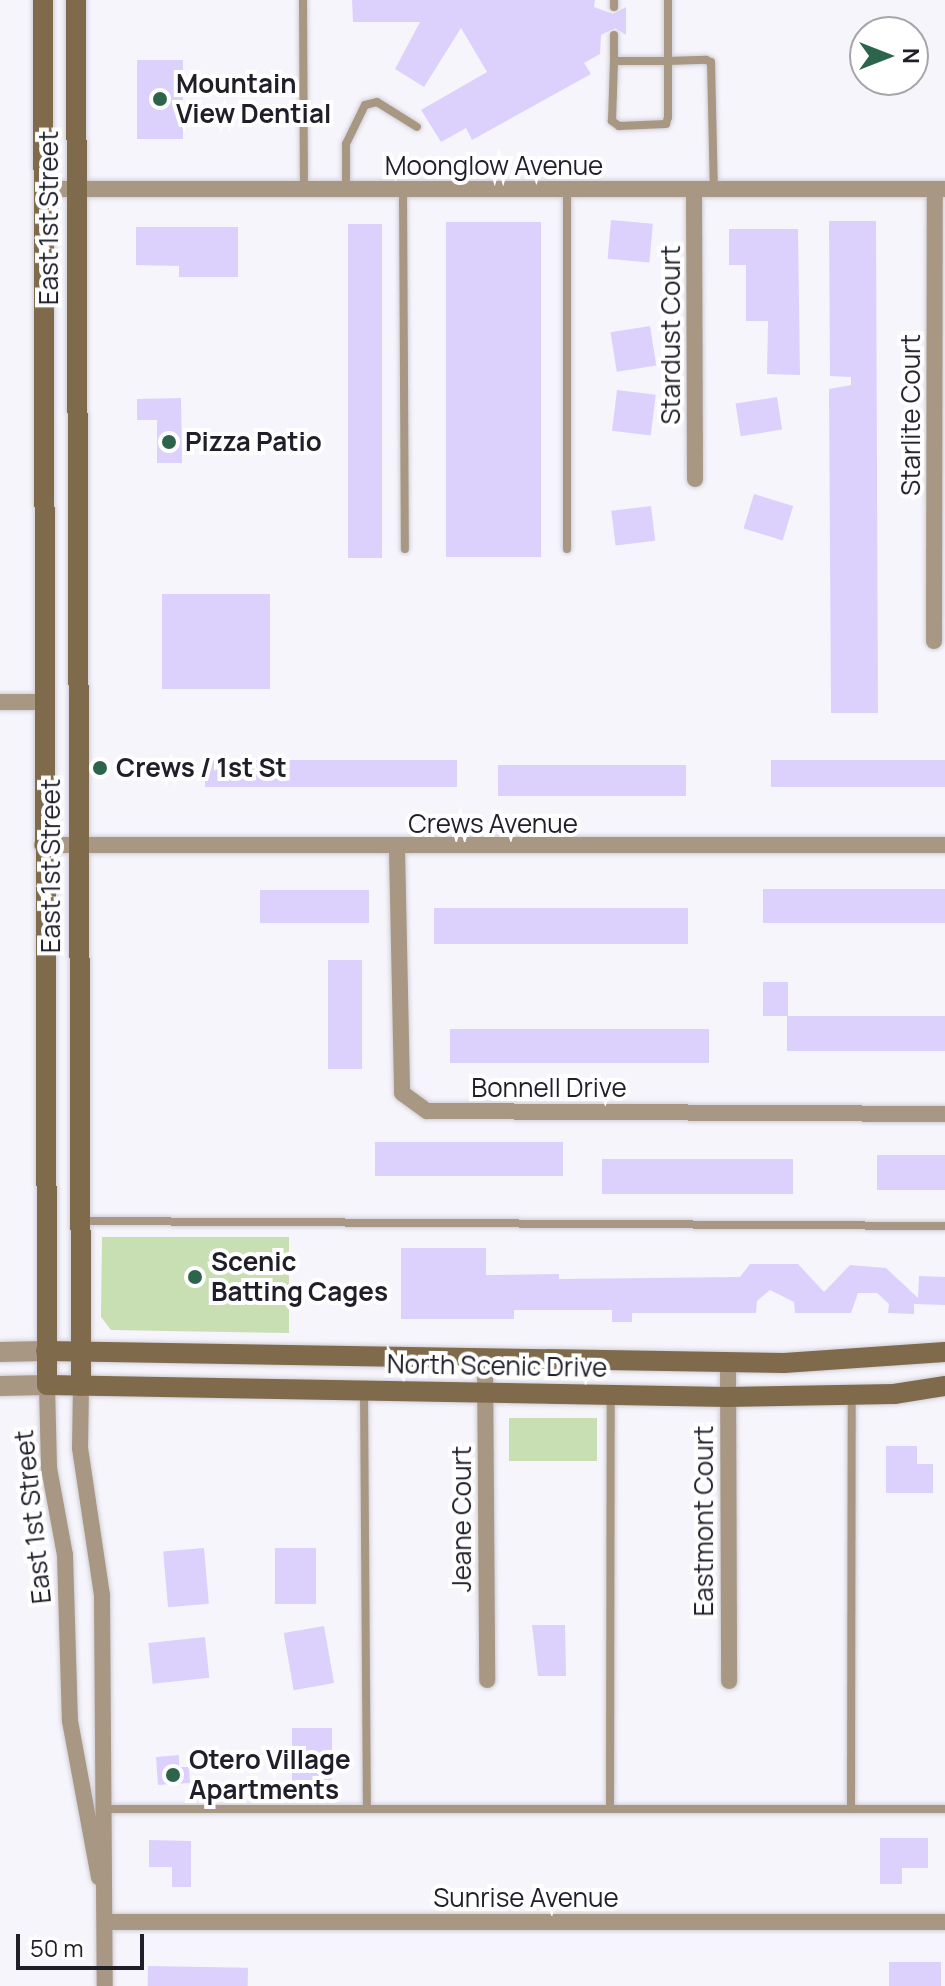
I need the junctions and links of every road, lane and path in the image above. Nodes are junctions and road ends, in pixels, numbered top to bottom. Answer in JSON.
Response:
{"nodes":[{"id":1,"x":43,"y":0,"type":"edge"},
{"id":2,"x":76,"y":0,"type":"edge"},
{"id":3,"x":303,"y":0,"type":"edge"},
{"id":4,"x":668,"y":0,"type":"edge"},
{"id":5,"x":614,"y":35,"type":"dead end"},
{"id":6,"x":614,"y":61,"type":"junction"},
{"id":7,"x":668,"y":61,"type":"junction"},
{"id":8,"x":417,"y":127,"type":"dead end"},
{"id":9,"x":42,"y":189,"type":"junction"},
{"id":10,"x":76,"y":189,"type":"junction"},
{"id":11,"x":940,"y":189,"type":"edge"},
{"id":12,"x":304,"y":190,"type":"junction"},
{"id":13,"x":346,"y":190,"type":"junction"},
{"id":14,"x":403,"y":190,"type":"junction"},
{"id":15,"x":567,"y":191,"type":"junction"},
{"id":16,"x":694,"y":191,"type":"junction"},
{"id":17,"x":714,"y":191,"type":"junction"},
{"id":18,"x":695,"y":479,"type":"dead end"},
{"id":19,"x":405,"y":549,"type":"dead end"},
{"id":20,"x":567,"y":549,"type":"dead end"},
{"id":21,"x":934,"y":641,"type":"dead end"},
{"id":22,"x":0,"y":702,"type":"edge"},
{"id":23,"x":42,"y":702,"type":"junction"},
{"id":24,"x":77,"y":844,"type":"junction"},
{"id":25,"x":42,"y":845,"type":"junction"},
{"id":26,"x":945,"y":845,"type":"edge"},
{"id":27,"x":397,"y":849,"type":"junction"},
{"id":28,"x":945,"y":1114,"type":"edge"},
{"id":29,"x":78,"y":1221,"type":"junction"},
{"id":30,"x":945,"y":1226,"type":"edge"},
{"id":31,"x":46,"y":1351,"type":"junction"},
{"id":32,"x":0,"y":1352,"type":"edge"},
{"id":33,"x":81,"y":1352,"type":"junction"},
{"id":34,"x":945,"y":1352,"type":"edge"},
{"id":35,"x":485,"y":1357,"type":"junction"},
{"id":36,"x":728,"y":1361,"type":"junction"},
{"id":37,"x":47,"y":1385,"type":"junction"},
{"id":38,"x":0,"y":1386,"type":"edge"},
{"id":39,"x":81,"y":1386,"type":"junction"},
{"id":40,"x":945,"y":1386,"type":"edge"},
{"id":41,"x":364,"y":1390,"type":"junction"},
{"id":42,"x":485,"y":1392,"type":"junction"},
{"id":43,"x":611,"y":1394,"type":"junction"},
{"id":44,"x":852,"y":1395,"type":"junction"},
{"id":45,"x":727,"y":1397,"type":"junction"},
{"id":46,"x":487,"y":1680,"type":"dead end"},
{"id":47,"x":729,"y":1681,"type":"dead end"},
{"id":48,"x":106,"y":1809,"type":"junction"},
{"id":49,"x":367,"y":1809,"type":"junction"},
{"id":50,"x":610,"y":1809,"type":"junction"},
{"id":51,"x":851,"y":1809,"type":"junction"},
{"id":52,"x":945,"y":1809,"type":"edge"},
{"id":53,"x":107,"y":1922,"type":"junction"},
{"id":54,"x":945,"y":1922,"type":"edge"},
{"id":55,"x":105,"y":1986,"type":"edge"}],
"edges":[{"from":1,"to":9,"type":"main road","name":"East 1st Street"},
{"from":2,"to":10,"type":"main road","name":"East 1st Street"},
{"from":3,"to":12,"type":"lane"},
{"from":4,"to":7,"type":"lane"},
{"from":5,"to":6,"type":"lane"},
{"from":6,"to":7,"type":"lane"},
{"from":6,"to":7,"type":"lane"},
{"from":7,"to":17,"type":"lane"},
{"from":8,"to":13,"type":"lane"},
{"from":9,"to":10,"type":"street","name":"Moonglow Avenue"},
{"from":9,"to":23,"type":"main road","name":"East 1st Street"},
{"from":10,"to":12,"type":"street","name":"Moonglow Avenue"},
{"from":10,"to":24,"type":"main road","name":"East 1st Street"},
{"from":11,"to":17,"type":"street","name":"Moonglow Avenue"},
{"from":11,"to":21,"type":"street","name":"Starlite Court"},
{"from":12,"to":13,"type":"street","name":"Moonglow Avenue"},
{"from":13,"to":14,"type":"street","name":"Moonglow Avenue"},
{"from":14,"to":15,"type":"street","name":"Moonglow Avenue"},
{"from":14,"to":19,"type":"lane"},
{"from":15,"to":16,"type":"street","name":"Moonglow Avenue"},
{"from":15,"to":20,"type":"lane"},
{"from":16,"to":17,"type":"street","name":"Moonglow Avenue"},
{"from":16,"to":18,"type":"street","name":"Stardust Court"},
{"from":22,"to":23,"type":"street"},
{"from":23,"to":25,"type":"main road","name":"East 1st Street"},
{"from":24,"to":25,"type":"street","name":"Crews Avenue"},
{"from":24,"to":27,"type":"street","name":"Crews Avenue"},
{"from":24,"to":29,"type":"main road","name":"East 1st Street"},
{"from":25,"to":31,"type":"main road","name":"East 1st Street"},
{"from":26,"to":27,"type":"street","name":"Crews Avenue"},
{"from":27,"to":28,"type":"street","name":"Bonnell Drive"},
{"from":29,"to":30,"type":"lane"},
{"from":29,"to":33,"type":"main road","name":"East 1st Street"},
{"from":31,"to":32,"type":"street"},
{"from":31,"to":33,"type":"main road","name":"North Scenic Drive"},
{"from":31,"to":37,"type":"main road","name":"East 1st Street"},
{"from":33,"to":35,"type":"main road","name":"North Scenic Drive"},
{"from":33,"to":39,"type":"main road","name":"East 1st Street"},
{"from":34,"to":36,"type":"main road","name":"North Scenic Drive"},
{"from":35,"to":36,"type":"main road","name":"North Scenic Drive"},
{"from":35,"to":42,"type":"street","name":"Jeane Court"},
{"from":36,"to":45,"type":"street","name":"Eastmont Court"},
{"from":37,"to":38,"type":"street"},
{"from":37,"to":39,"type":"main road","name":"North Scenic Drive"},
{"from":37,"to":53,"type":"street","name":"East 1st Street"},
{"from":39,"to":41,"type":"main road","name":"North Scenic Drive"},
{"from":39,"to":48,"type":"street","name":"East 1st Street"},
{"from":40,"to":44,"type":"main road","name":"North Scenic Drive"},
{"from":41,"to":42,"type":"main road","name":"North Scenic Drive"},
{"from":41,"to":49,"type":"lane"},
{"from":42,"to":43,"type":"main road","name":"North Scenic Drive"},
{"from":42,"to":46,"type":"street","name":"Jeane Court"},
{"from":43,"to":45,"type":"main road","name":"North Scenic Drive"},
{"from":43,"to":50,"type":"lane"},
{"from":44,"to":45,"type":"main road","name":"North Scenic Drive"},
{"from":44,"to":51,"type":"lane"},
{"from":45,"to":47,"type":"street","name":"Eastmont Court"},
{"from":48,"to":49,"type":"lane"},
{"from":48,"to":53,"type":"street","name":"East 1st Street"},
{"from":49,"to":50,"type":"lane"},
{"from":50,"to":51,"type":"lane"},
{"from":51,"to":52,"type":"lane"},
{"from":53,"to":54,"type":"street","name":"Sunrise Avenue"},
{"from":53,"to":55,"type":"street","name":"East 1st Street"}]}
